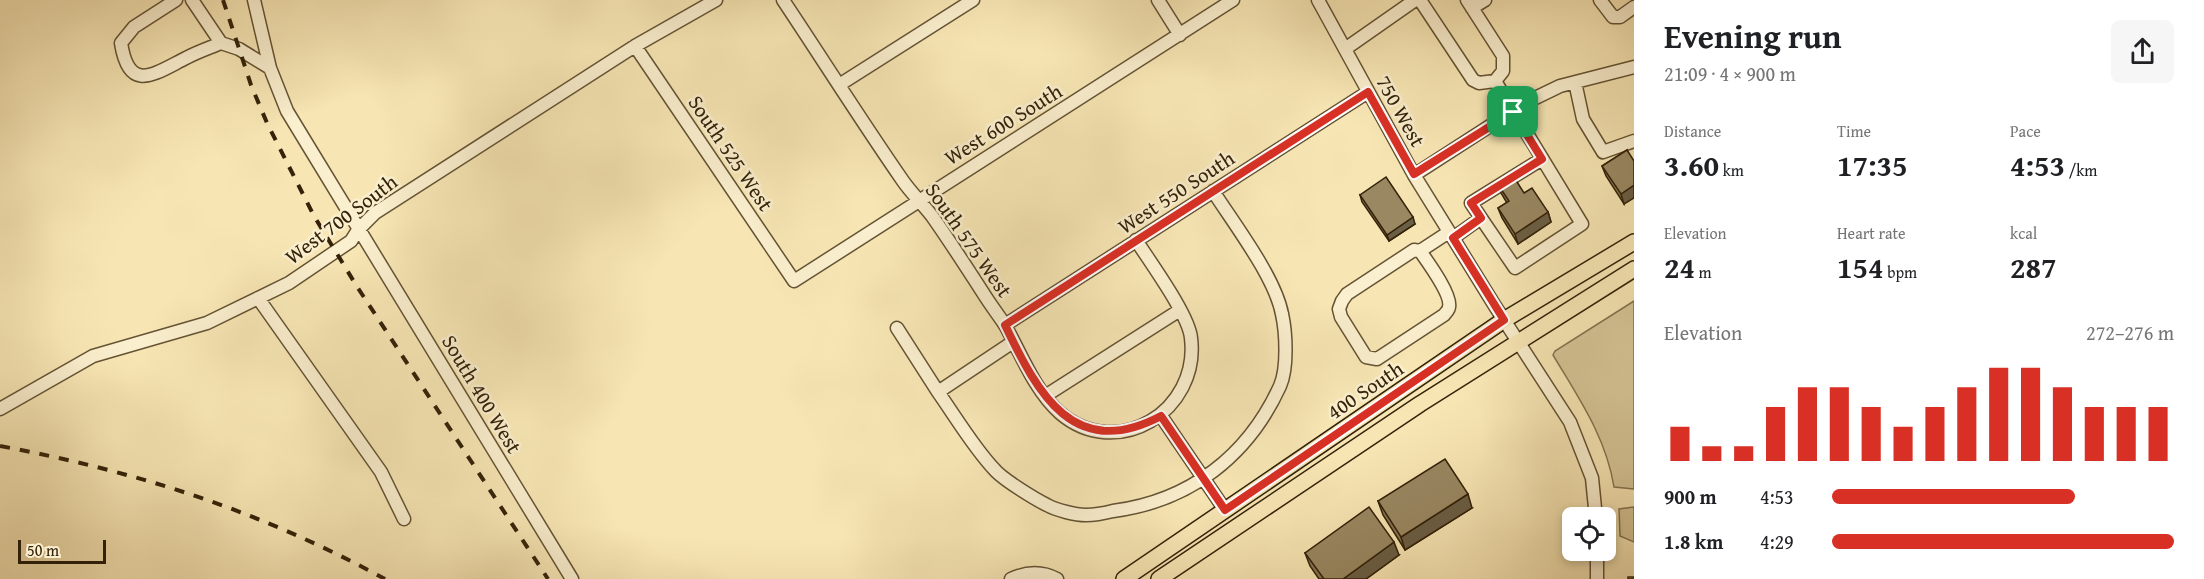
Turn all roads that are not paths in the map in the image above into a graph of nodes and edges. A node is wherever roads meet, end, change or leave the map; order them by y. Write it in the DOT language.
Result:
graph roads {
  1 [pos="176,0"];
  2 [pos="192,0"];
  3 [pos="254,0"];
  4 [pos="716,0"];
  5 [pos="783,0"];
  6 [pos="973,0"];
  7 [pos="1158,0"];
  8 [pos="1233,0"];
  9 [pos="1318,0"];
  10 [pos="1418,0"];
  11 [pos="1485,0"];
  12 [pos="1600,0"];
  13 [pos="1469,4"];
  14 [pos="1634,6"];
  15 [pos="1180,35"];
  16 [pos="220,43"];
  17 [pos="635,46"];
  18 [pos="1345,48"];
  19 [pos="1634,67"];
  20 [pos="270,68"];
  21 [pos="1495,81"];
  22 [pos="1575,82"];
  23 [pos="839,85"];
  24 [pos="1368,92"];
  25 [pos="1513,112"];
  26 [pos="1634,141"];
  27 [pos="1542,159"];
  28 [pos="1414,174"];
  29 [pos="1213,191"];
  30 [pos="919,201"];
  31 [pos="1481,218"];
  32 [pos="358,230"];
  33 [pos="1451,235"];
  34 [pos="1136,240"];
  35 [pos="1634,242"];
  36 [pos="1420,251"];
  37 [pos="1634,269"];
  38 [pos="794,281"];
  39 [pos="258,298"];
  40 [pos="1180,310"];
  41 [pos="1005,325"];
  42 [pos="897,328"];
  43 [pos="1511,331"];
  44 [pos="1013,342"];
  45 [pos="938,392"];
  46 [pos="1045,396"];
  47 [pos="0,409"];
  48 [pos="1161,416"];
  49 [pos="1204,479"];
  50 [pos="1595,507"];
  51 [pos="1225,510"];
  52 [pos="404,519"];
  53 [pos="1597,561"];
  54 [pos="572,579"];
  55 [pos="1011,579"];
  56 [pos="1057,579"];
  57 [pos="1124,579"];
  58 [pos="1159,579"];
  59 [pos="1596,579"];
  1 -- 16 [label="street"];
  2 -- 16 [label="street"];
  3 -- 20 [label="street, South 400 West"];
  4 -- 17 [label="street, West 700 South"];
  5 -- 23 [label="street, South 575 West"];
  6 -- 23 [label="street"];
  7 -- 15 [label="street"];
  8 -- 15 [label="street, West 600 South"];
  9 -- 18 [label="street, 750 West"];
  10 -- 18 [label="street"];
  10 -- 21 [label="street"];
  11 -- 13 [label="street"];
  12 -- 14 [label="street"];
  13 -- 21 [label="street"];
  15 -- 30 [label="street, West 600 South"];
  16 -- 20 [label="street"];
  17 -- 32 [label="street, West 700 South"];
  17 -- 38 [label="street, South 525 West"];
  18 -- 24 [label="street, 750 West"];
  19 -- 22 [label="street"];
  20 -- 32 [label="street, South 400 West"];
  21 -- 25 [label="street"];
  22 -- 25 [label="street"];
  22 -- 26 [label="street"];
  23 -- 30 [label="street, South 575 West"];
  24 -- 28 [label="street, 750 West"];
  24 -- 29 [label="street, West 550 South"];
  25 -- 27 [label="street"];
  25 -- 28 [label="street"];
  27 -- 31 [label="street"];
  27 -- 31 [label="street"];
  28 -- 33 [label="street, 750 West"];
  29 -- 34 [label="street, West 550 South"];
  29 -- 49 [label="street"];
  30 -- 38 [label="street, West 600 South"];
  30 -- 41 [label="street, South 575 West"];
  31 -- 33 [label="street"];
  32 -- 39 [label="street, West 700 South"];
  32 -- 54 [label="street, South 400 West"];
  33 -- 36 [label="street"];
  33 -- 43 [label="street, 750 West"];
  34 -- 40 [label="street"];
  34 -- 41 [label="street, West 550 South"];
  35 -- 43 [label="main road, 400 South"];
  36 -- 36 [label="street"];
  37 -- 43 [label="main road, 400 South"];
  39 -- 47 [label="street, West 700 South"];
  39 -- 52 [label="street"];
  40 -- 46 [label="street"];
  40 -- 48 [label="street"];
  41 -- 44 [label="street, South 575 West"];
  42 -- 45 [label="street"];
  43 -- 50 [label="street, 750 West"];
  43 -- 51 [label="main road, 400 South"];
  43 -- 58 [label="main road, 400 South"];
  44 -- 45 [label="street"];
  44 -- 46 [label="street, South 575 West"];
  45 -- 49 [label="street"];
  46 -- 48 [label="street, South 575 West"];
  48 -- 49 [label="street"];
  49 -- 51 [label="street"];
  51 -- 57 [label="main road, 400 South"];
  53 -- 59 [label="street"];
  55 -- 56 [label="street"];
}
